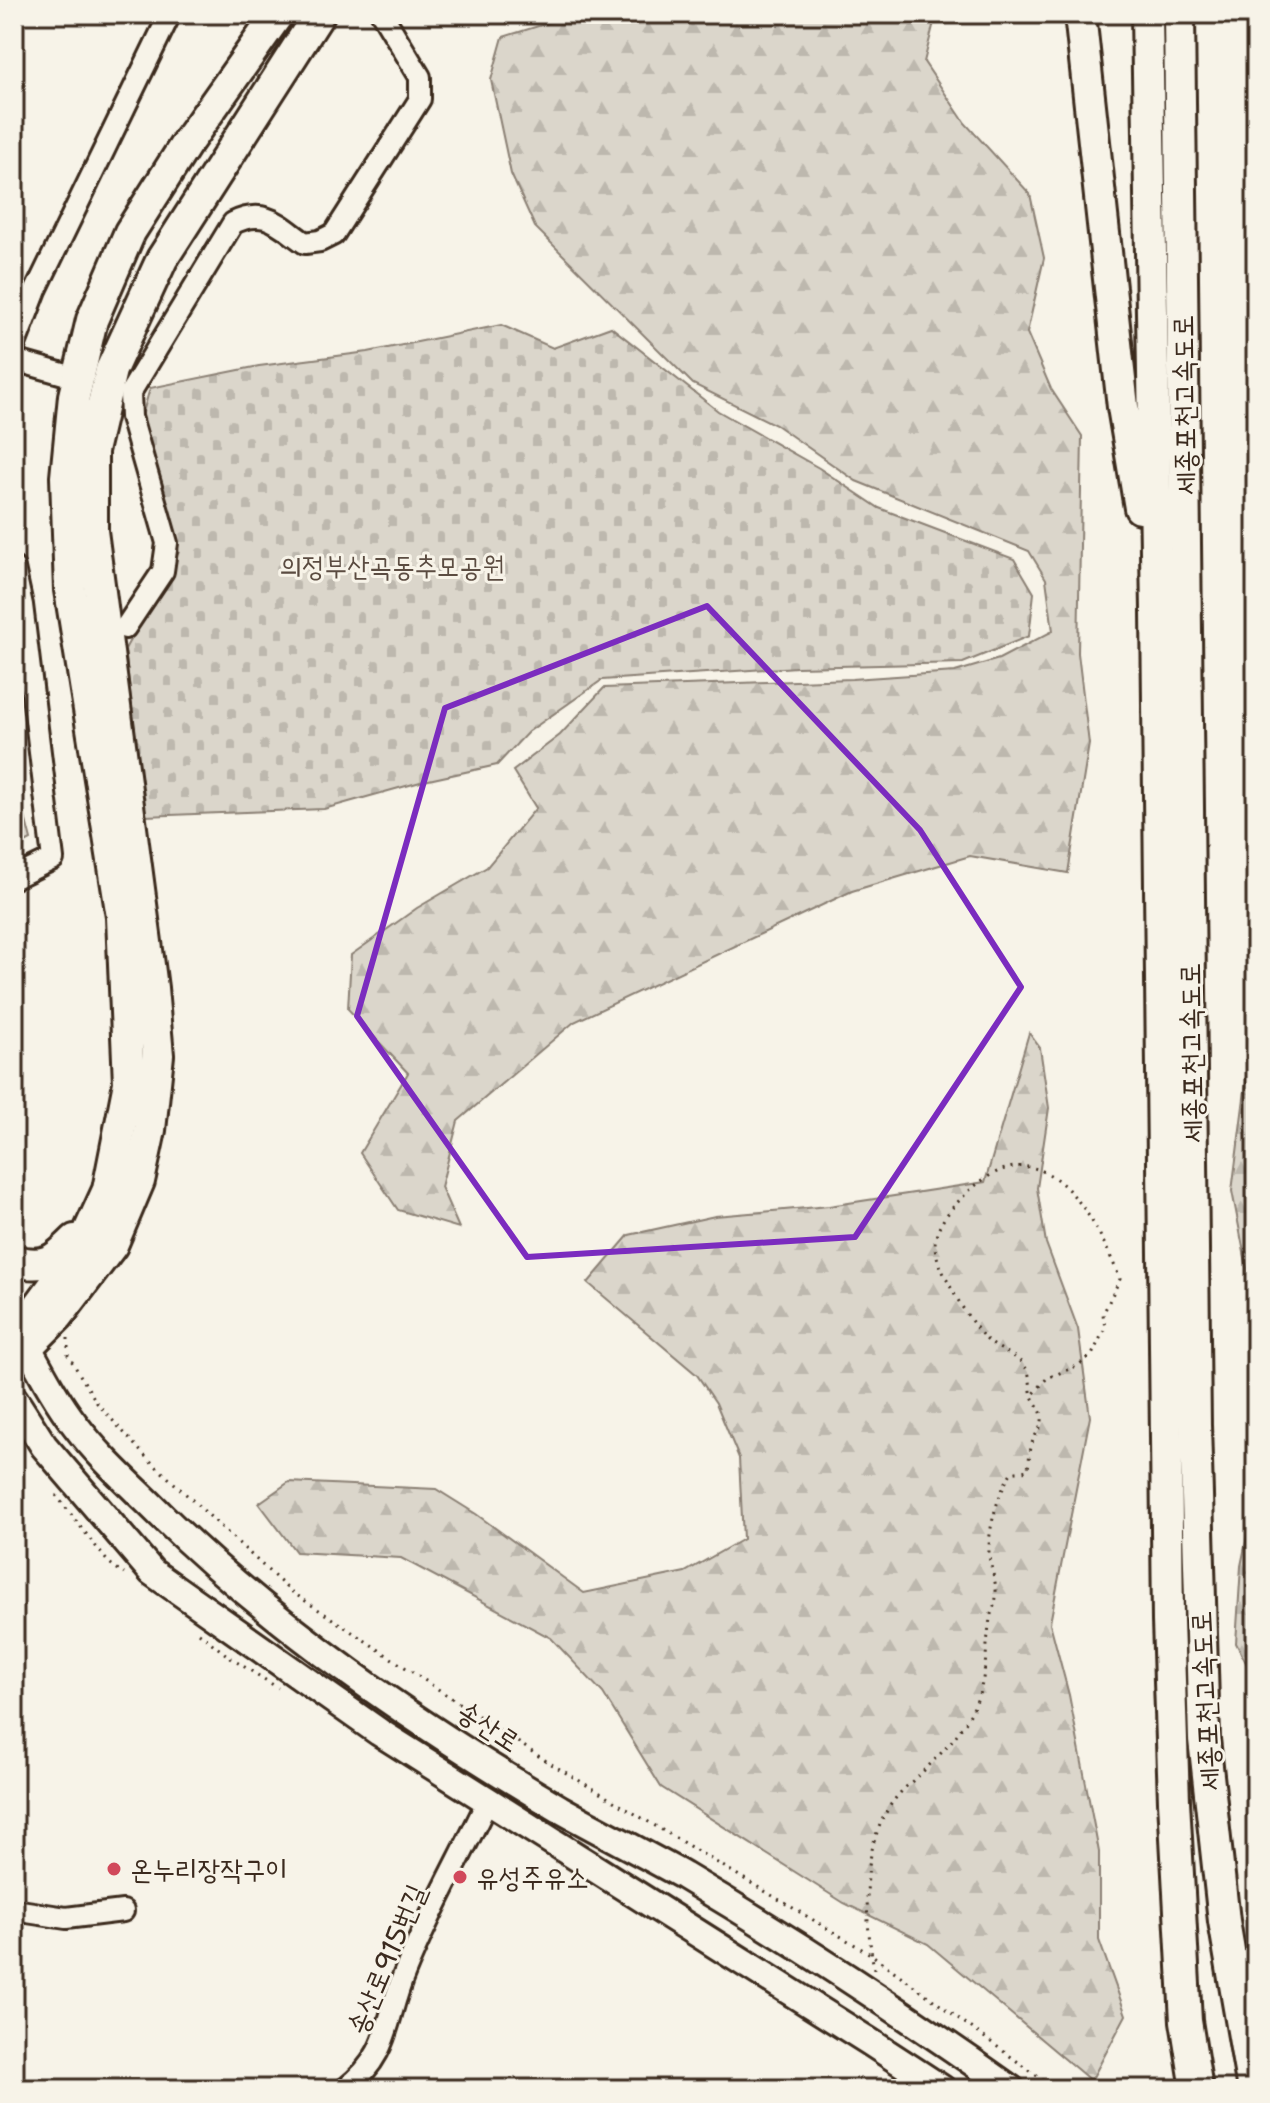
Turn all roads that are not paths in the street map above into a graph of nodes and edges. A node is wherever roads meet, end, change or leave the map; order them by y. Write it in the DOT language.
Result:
graph roads {
  1 [pos="170,14"];
  2 [pos="278,14"];
  3 [pos="319,14"];
  4 [pos="382,14"];
  5 [pos="1080,14"];
  6 [pos="1147,14"];
  7 [pos="1179,14"];
  8 [pos="1199,14"];
  9 [pos="1180,95"];
  10 [pos="14,347"];
  11 [pos="14,360"];
  12 [pos="67,375"];
  13 [pos="14,568"];
  14 [pos="1157,611"];
  15 [pos="125,628"];
  16 [pos="14,878"];
  17 [pos="104,1199"];
  18 [pos="14,1261"];
  19 [pos="19,1344"];
  20 [pos="14,1399"];
  21 [pos="488,1800"];
  22 [pos="14,1910"];
  23 [pos="123,1911"];
  24 [pos="1252,2081"];
  25 [pos="345,2089"];
  26 [pos="942,2089"];
  27 [pos="1011,2089"];
  28 [pos="1197,2089"];
  1 -- 10 [label="street"];
  2 -- 17 [label="highway"];
  3 -- 19 [label="highway"];
  4 -- 15 [label="street"];
  5 -- 14 [label="highway"];
  6 -- 14 [label="highway, 세종포천고속도로"];
  7 -- 9 [label="highway, 세종포천고속도로"];
  8 -- 9 [label="highway"];
  9 -- 24 [label="highway, 세종포천고속도로"];
  11 -- 12 [label="street"];
  13 -- 16 [label="street"];
  14 -- 28 [label="highway, 세종포천고속도로"];
  17 -- 18 [label="highway"];
  17 -- 19 [label="highway"];
  19 -- 27 [label="main road, 송산로"];
  20 -- 21 [label="main road"];
  21 -- 25 [label="street, 송산로915번길"];
  21 -- 26 [label="main road"];
  22 -- 23 [label="street"];
}
